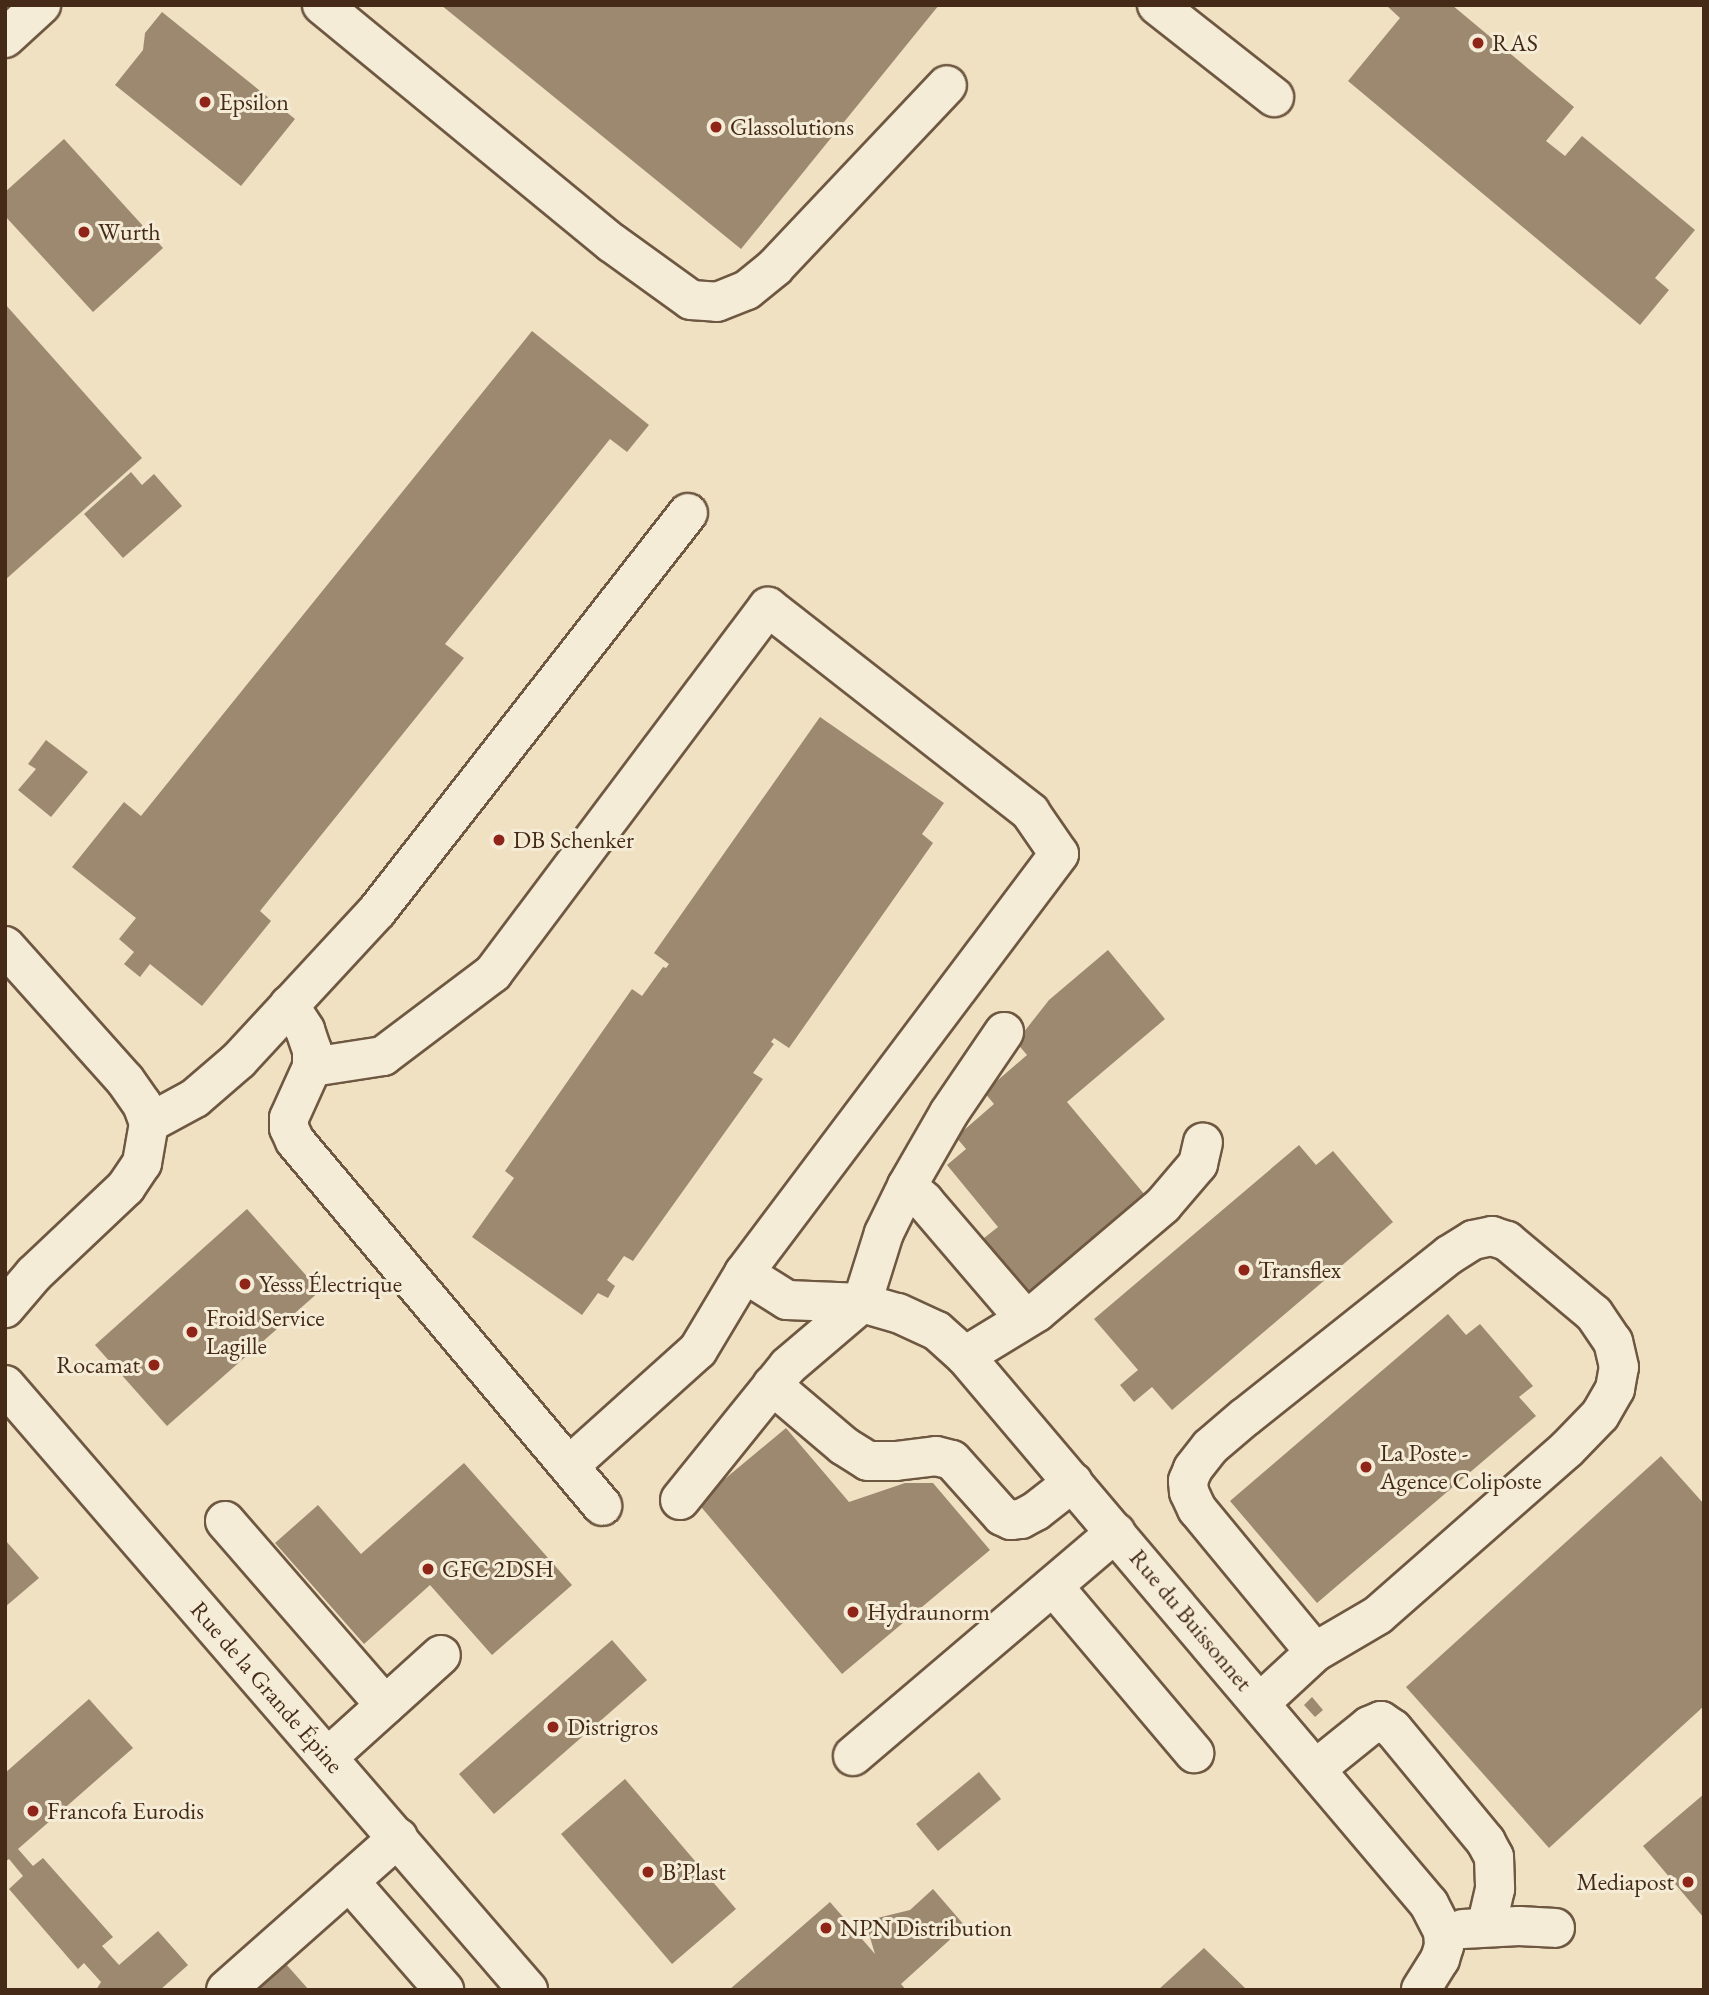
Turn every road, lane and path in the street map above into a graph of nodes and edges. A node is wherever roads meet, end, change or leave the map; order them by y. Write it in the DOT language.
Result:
graph roads {
  1 [pos="41,5"];
  2 [pos="321,5"];
  3 [pos="1157,5"];
  4 [pos="5,38"];
  5 [pos="947,85"];
  6 [pos="1274,97"];
  7 [pos="688,513"];
  8 [pos="5,946"];
  9 [pos="289,1005"];
  10 [pos="1004,1032"];
  11 [pos="312,1067"];
  12 [pos="149,1123"];
  13 [pos="1203,1143"];
  14 [pos="907,1186"];
  15 [pos="744,1273"];
  16 [pos="862,1303"];
  17 [pos="5,1308"];
  18 [pos="1025,1319"];
  19 [pos="965,1356"];
  20 [pos="5,1385"];
  21 [pos="772,1385"];
  22 [pos="569,1466"];
  23 [pos="1073,1482"];
  24 [pos="680,1500"];
  25 [pos="602,1506"];
  26 [pos="225,1521"];
  27 [pos="1116,1532"];
  28 [pos="1053,1586"];
  29 [pos="1315,1652"];
  30 [pos="441,1655"];
  31 [pos="1261,1702"];
  32 [pos="385,1706"];
  33 [pos="1194,1753"];
  34 [pos="853,1756"];
  35 [pos="328,1757"];
  36 [pos="1317,1768"];
  37 [pos="398,1838"];
  38 [pos="349,1881"];
  39 [pos="1486,1927"];
  40 [pos="1555,1927"];
  41 [pos="1443,1931"];
  42 [pos="226,1990"];
  43 [pos="443,1990"];
  44 [pos="528,1990"];
  45 [pos="1420,1990"];
  1 -- 4 [label="street"];
  2 -- 5 [label="street"];
  3 -- 6 [label="street"];
  7 -- 9 [label="street"];
  8 -- 12 [label="street"];
  9 -- 11 [label="street"];
  9 -- 12 [label="street"];
  10 -- 14 [label="street"];
  11 -- 15 [label="street"];
  11 -- 22 [label="street"];
  12 -- 17 [label="street"];
  13 -- 18 [label="street"];
  14 -- 16 [label="street"];
  14 -- 18 [label="street"];
  15 -- 16 [label="street, Rue du Buissonnet"];
  15 -- 22 [label="street"];
  16 -- 19 [label="street, Rue du Buissonnet"];
  16 -- 21 [label="street"];
  18 -- 19 [label="street"];
  19 -- 23 [label="street, Rue du Buissonnet"];
  20 -- 35 [label="street, Rue de la Grande Épine"];
  21 -- 23 [label="street"];
  21 -- 24 [label="street"];
  22 -- 25 [label="street"];
  23 -- 27 [label="street, Rue du Buissonnet"];
  26 -- 32 [label="street"];
  27 -- 28 [label="street"];
  27 -- 31 [label="street, Rue du Buissonnet"];
  28 -- 33 [label="street"];
  28 -- 34 [label="street"];
  29 -- 29 [label="street"];
  29 -- 31 [label="street"];
  30 -- 32 [label="street"];
  31 -- 36 [label="street, Rue du Buissonnet"];
  32 -- 35 [label="street"];
  35 -- 37 [label="street, Rue de la Grande Épine"];
  36 -- 39 [label="street"];
  36 -- 41 [label="street, Rue du Buissonnet"];
  37 -- 38 [label="street"];
  37 -- 44 [label="street, Rue de la Grande Épine"];
  38 -- 42 [label="street"];
  38 -- 43 [label="street"];
  39 -- 40 [label="street"];
  39 -- 41 [label="street"];
  41 -- 45 [label="street"];
}
